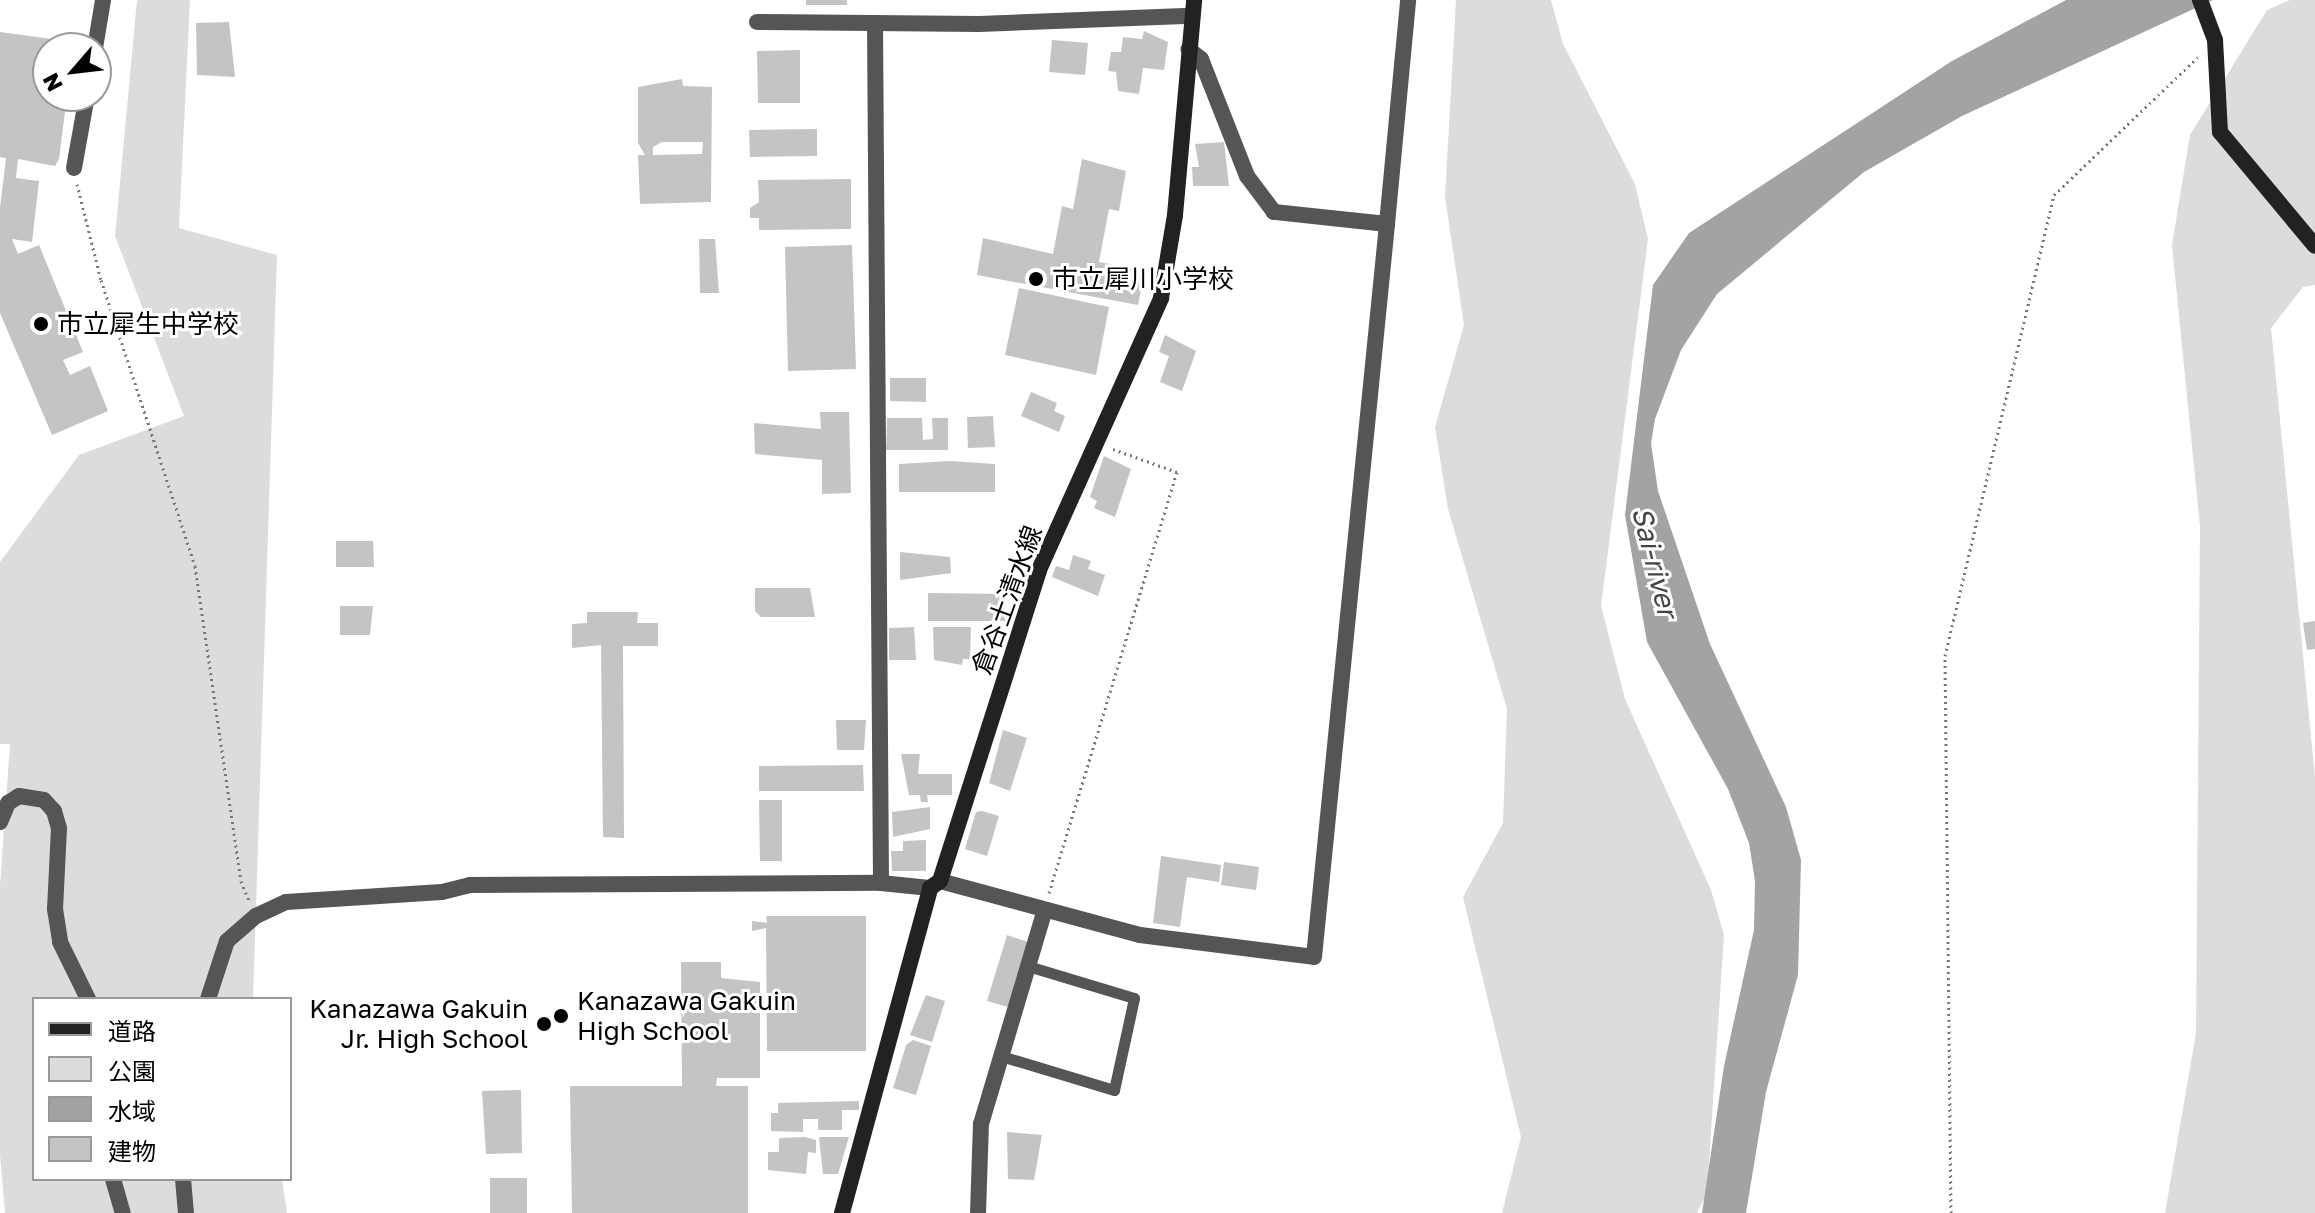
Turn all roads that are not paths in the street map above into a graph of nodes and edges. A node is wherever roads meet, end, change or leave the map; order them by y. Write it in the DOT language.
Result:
graph roads {
  1 [pos="103,0"];
  2 [pos="1408,0"];
  3 [pos="2200,0"];
  4 [pos="1192,8"];
  5 [pos="757,22"];
  6 [pos="875,23"];
  7 [pos="98,32"];
  8 [pos="1188,49"];
  9 [pos="84,112"];
  10 [pos="74,168"];
  11 [pos="1387,224"];
  12 [pos="2315,246"];
  13 [pos="0,822"];
  14 [pos="881,883"];
  15 [pos="935,884"];
  16 [pos="1044,912"];
  17 [pos="1028,966"];
  18 [pos="87,997"];
  19 [pos="209,997"];
  20 [pos="1001,1056"];
  21 [pos="114,1181"];
  22 [pos="183,1181"];
  23 [pos="123,1213"];
  24 [pos="186,1213"];
  25 [pos="842,1213"];
  26 [pos="978,1213"];
  1 -- 7 [label="street"];
  2 -- 11 [label="street"];
  3 -- 12 [label="main road"];
  4 -- 6 [label="street"];
  4 -- 8 [label="main road, 倉谷土清水線"];
  5 -- 6 [label="street"];
  6 -- 14 [label="street"];
  8 -- 11 [label="street"];
  8 -- 15 [label="main road, 倉谷土清水線"];
  9 -- 10 [label="street"];
  11 -- 16 [label="street"];
  13 -- 18 [label="street"];
  14 -- 15 [label="street"];
  14 -- 19 [label="street"];
  15 -- 16 [label="street"];
  15 -- 25 [label="main road, 倉谷土清水線"];
  16 -- 17 [label="street"];
  17 -- 20 [label="street"];
  17 -- 20 [label="lane"];
  20 -- 26 [label="street"];
  21 -- 23 [label="street"];
  22 -- 24 [label="street"];
}
